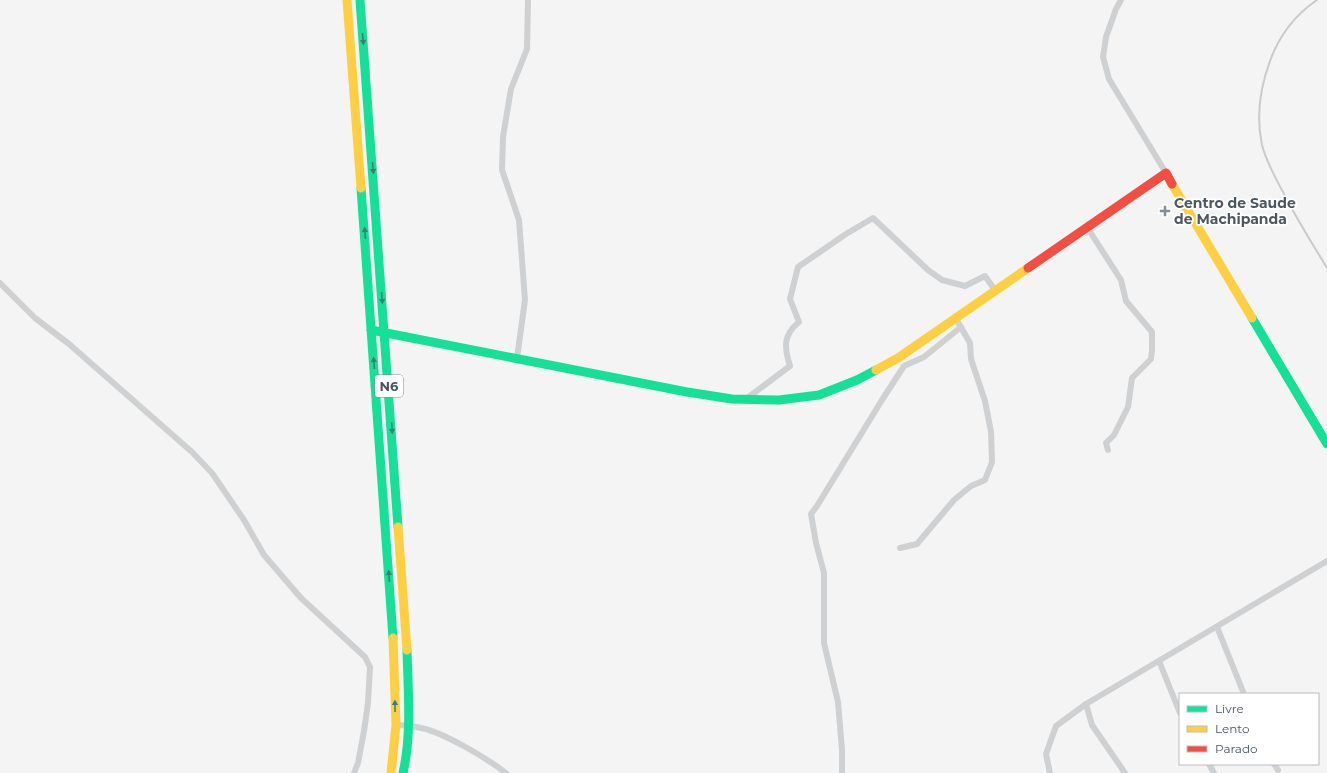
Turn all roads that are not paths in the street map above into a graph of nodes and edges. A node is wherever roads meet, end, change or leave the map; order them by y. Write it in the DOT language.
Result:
graph roads {
  1 [pos="347,0"];
  2 [pos="360,0"];
  3 [pos="528,0"];
  4 [pos="1121,0"];
  5 [pos="1166,173"];
  6 [pos="1087,227"];
  7 [pos="0,283"];
  8 [pos="996,290"];
  9 [pos="955,317"];
  10 [pos="961,328"];
  11 [pos="371,330"];
  12 [pos="385,332"];
  13 [pos="517,358"];
  14 [pos="746,399"];
  15 [pos="1327,444"];
  16 [pos="1108,450"];
  17 [pos="900,548"];
  18 [pos="1327,561"];
  19 [pos="1217,627"];
  20 [pos="1159,661"];
  21 [pos="1244,693"];
  22 [pos="1086,704"];
  23 [pos="1179,711"];
  24 [pos="396,725"];
  25 [pos="408,726"];
  26 [pos="1275,765"];
  27 [pos="1278,770"];
  28 [pos="354,773"];
  29 [pos="391,773"];
  30 [pos="403,773"];
  31 [pos="506,773"];
  32 [pos="842,773"];
  33 [pos="1050,773"];
  34 [pos="1125,773"];
  11 -- 1 [label="main road, N6, one-way"];
  2 -- 12 [label="main road, N6, one-way"];
  3 -- 13 [label="street"];
  4 -- 5 [label="street"];
  5 -- 6 [label="main road"];
  5 -- 15 [label="main road"];
  6 -- 8 [label="main road"];
  6 -- 16 [label="street"];
  7 -- 28 [label="street"];
  8 -- 9 [label="main road"];
  8 -- 14 [label="street"];
  9 -- 10 [label="street"];
  9 -- 14 [label="main road"];
  10 -- 17 [label="street"];
  10 -- 32 [label="street"];
  11 -- 12 [label="main road"];
  24 -- 11 [label="main road, N6, one-way"];
  12 -- 13 [label="main road"];
  12 -- 25 [label="main road, N6, one-way"];
  13 -- 14 [label="main road"];
  18 -- 19 [label="street"];
  19 -- 20 [label="street"];
  19 -- 21 [label="street"];
  20 -- 22 [label="street"];
  20 -- 23 [label="street"];
  22 -- 33 [label="street"];
  22 -- 34 [label="street"];
  24 -- 25 [label="street"];
  24 -- 29 [label="main road, N6"];
  25 -- 30 [label="main road, N6"];
  25 -- 31 [label="street"];
  26 -- 27 [label="street"];
}
